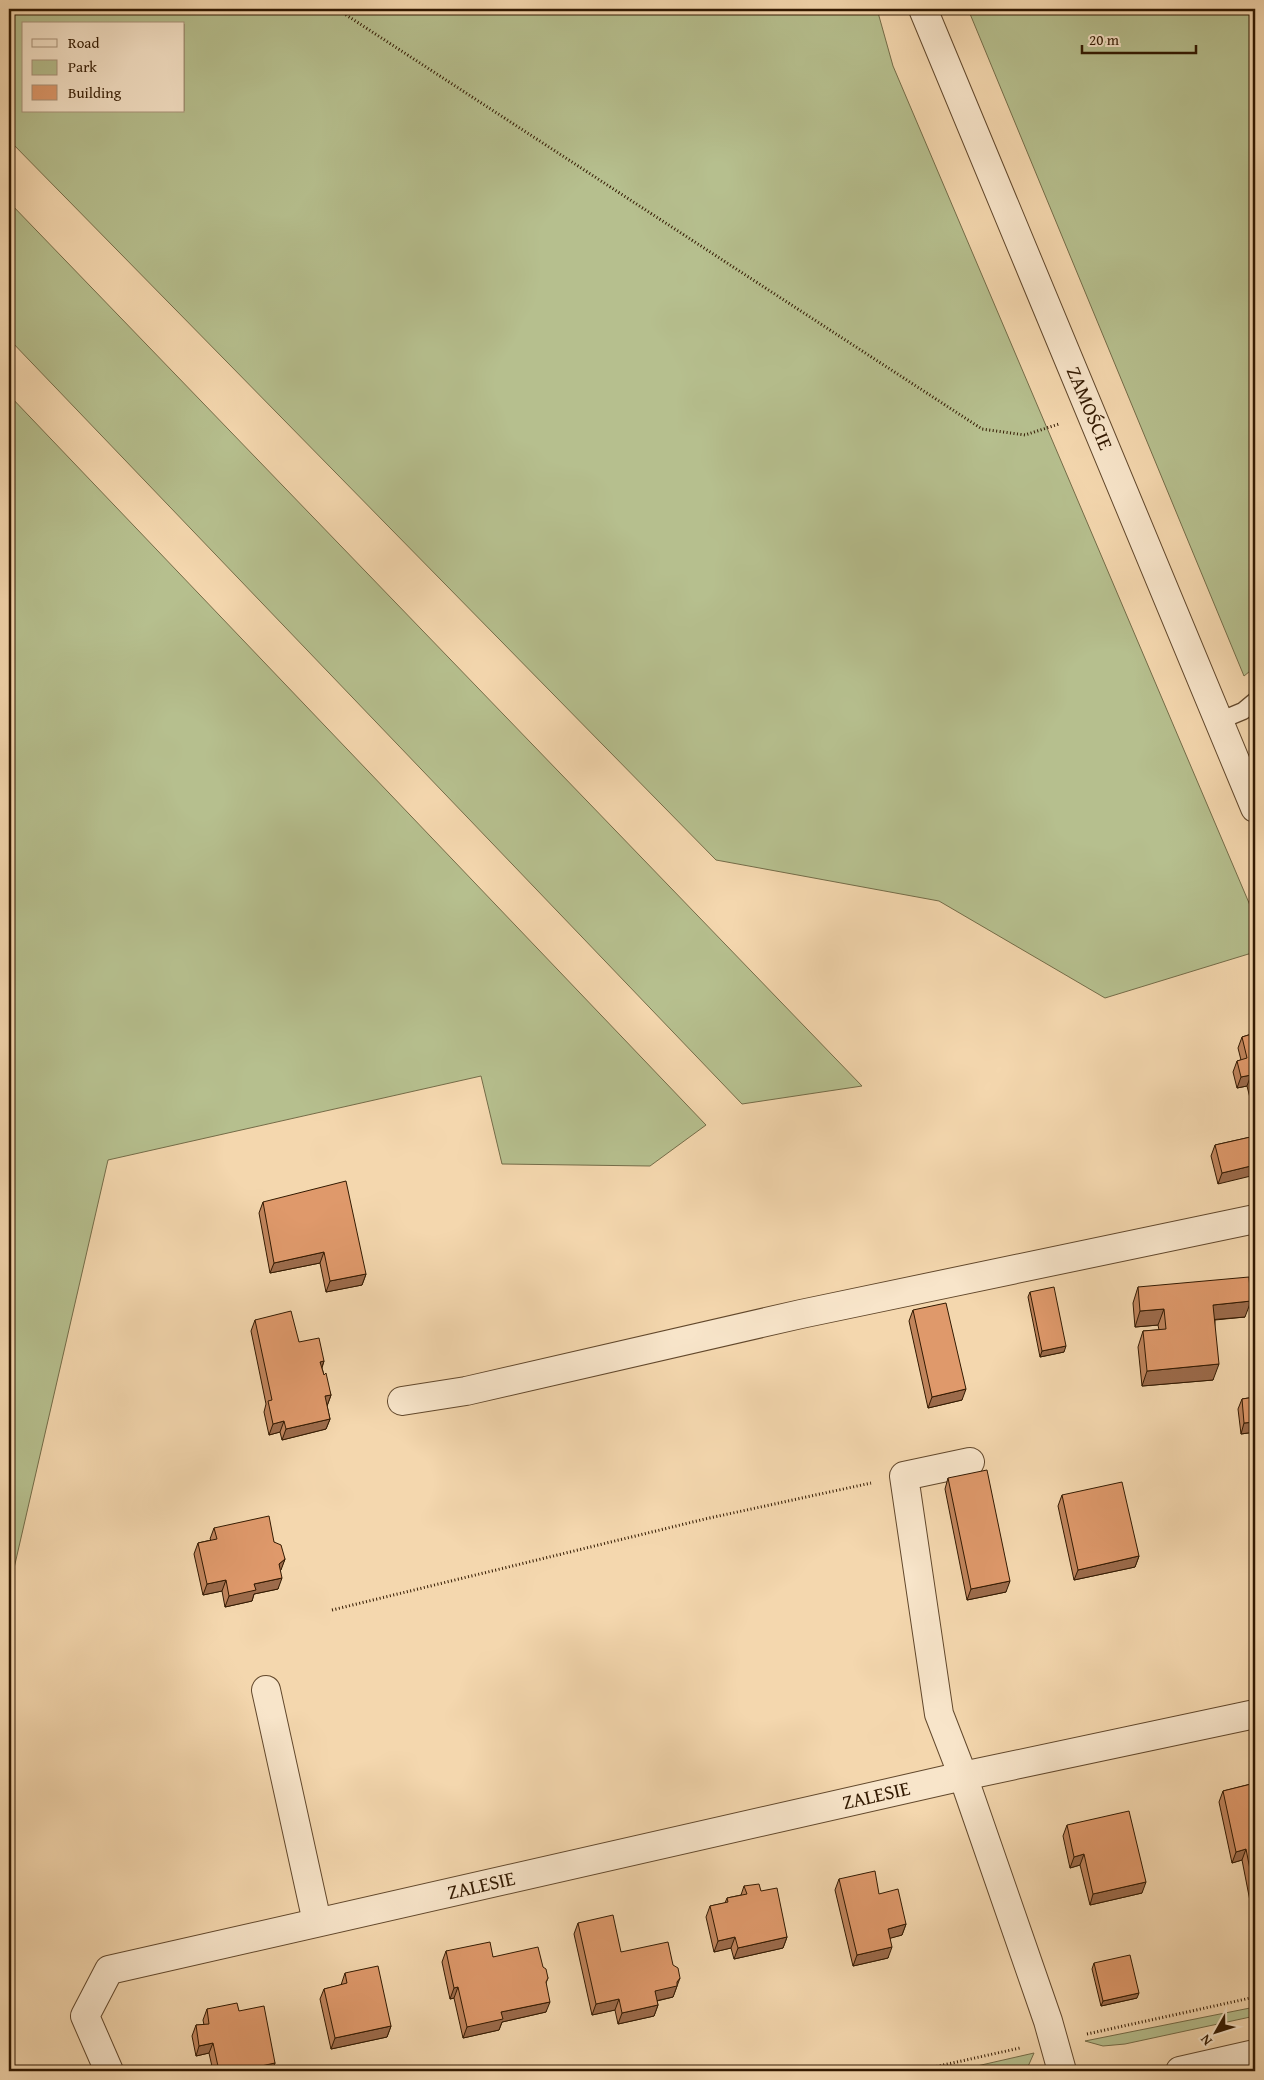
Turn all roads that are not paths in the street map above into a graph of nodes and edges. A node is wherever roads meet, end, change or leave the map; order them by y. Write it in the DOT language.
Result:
graph roads {
  1 [pos="923,9"];
  2 [pos="1255,701"];
  3 [pos="1219,721"];
  4 [pos="1255,808"];
  5 [pos="1255,1220"];
  6 [pos="402,1401"];
  7 [pos="970,1462"];
  8 [pos="266,1690"];
  9 [pos="1255,1714"];
  10 [pos="963,1776"];
  11 [pos="318,1922"];
  12 [pos="1255,2054"];
  13 [pos="109,2071"];
  14 [pos="1062,2071"];
  15 [pos="1180,2071"];
  1 -- 3 [label="street, ZAMOŚCIE"];
  2 -- 3 [label="lane"];
  3 -- 4 [label="street, ZAMOŚCIE"];
  5 -- 6 [label="street"];
  7 -- 10 [label="street"];
  8 -- 11 [label="street"];
  9 -- 10 [label="street, ZALESIE"];
  10 -- 11 [label="street, ZALESIE"];
  10 -- 14 [label="street"];
  11 -- 13 [label="street, ZALESIE"];
  12 -- 15 [label="street"];
}
